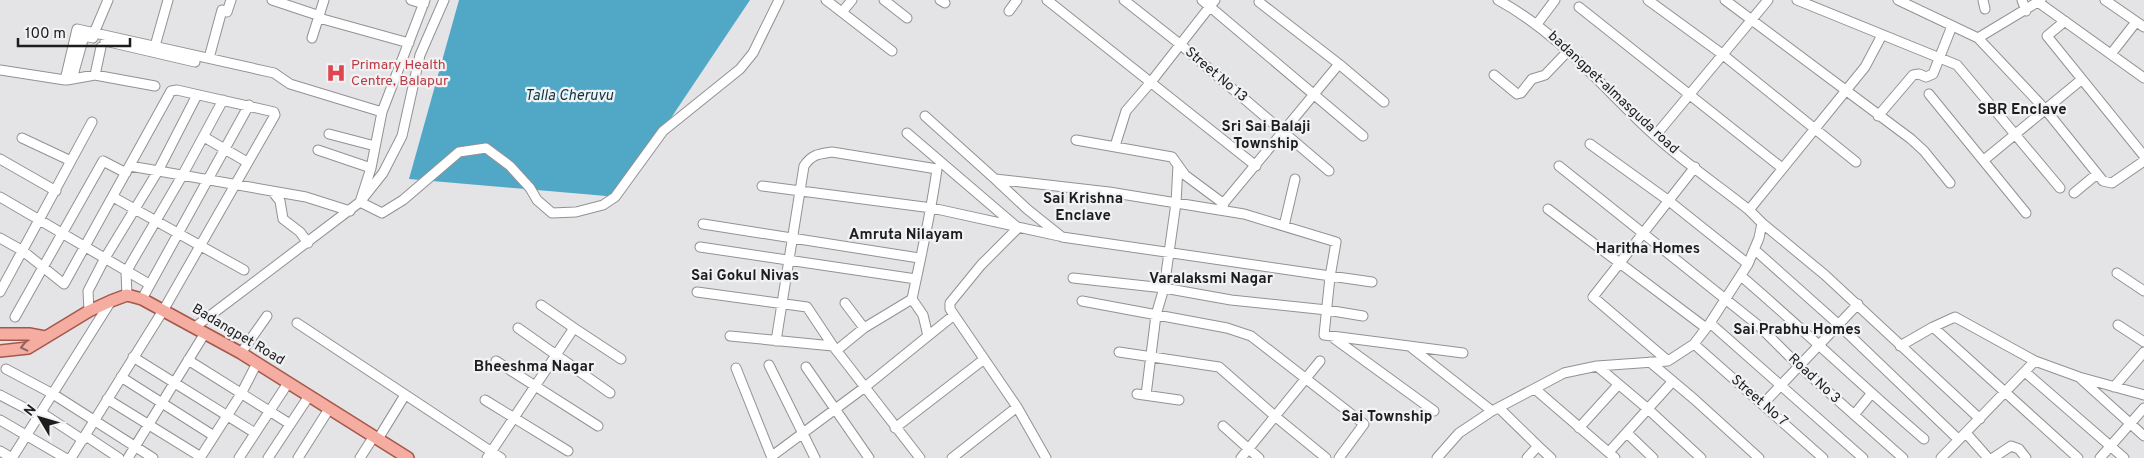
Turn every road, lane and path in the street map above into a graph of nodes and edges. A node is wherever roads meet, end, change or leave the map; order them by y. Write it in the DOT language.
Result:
graph roads {
  1 [pos="108,0"];
  2 [pos="168,0"];
  3 [pos="231,0"];
  4 [pos="272,0"];
  5 [pos="324,0"];
  6 [pos="411,0"];
  7 [pos="444,0"];
  8 [pos="779,0"];
  9 [pos="826,0"];
  10 [pos="852,0"];
  11 [pos="884,0"];
  12 [pos="1017,0"];
  13 [pos="1048,0"];
  14 [pos="1124,0"];
  15 [pos="1202,0"];
  16 [pos="1498,0"];
  17 [pos="1555,0"];
  18 [pos="1648,0"];
  19 [pos="1725,0"];
  20 [pos="1768,0"];
  21 [pos="1797,0"];
  22 [pos="1898,0"];
  23 [pos="2022,0"];
  24 [pos="2105,0"];
  25 [pos="2040,1"];
  26 [pos="425,2"];
  27 [pos="1259,2"];
  28 [pos="1213,3"];
  29 [pos="1579,7"];
  30 [pos="1009,10"];
  31 [pos="2026,11"];
  32 [pos="842,12"];
  33 [pos="319,17"];
  34 [pos="907,18"];
  35 [pos="1751,18"];
  36 [pos="2065,21"];
  37 [pos="2136,22"];
  38 [pos="1537,24"];
  39 [pos="1952,26"];
  40 [pos="2144,27"];
  41 [pos="94,33"];
  42 [pos="1882,35"];
  43 [pos="312,38"];
  44 [pos="1978,38"];
  45 [pos="409,44"];
  46 [pos="1181,44"];
  47 [pos="156,46"];
  48 [pos="101,47"];
  49 [pos="892,51"];
  50 [pos="1568,51"];
  51 [pos="1722,54"];
  52 [pos="2111,54"];
  53 [pos="209,58"];
  54 [pos="1940,58"];
  55 [pos="195,62"];
  56 [pos="1339,64"];
  57 [pos="0,70"];
  58 [pos="95,74"];
  59 [pos="1494,75"];
  60 [pos="2144,78"];
  61 [pos="68,80"];
  62 [pos="2081,80"];
  63 [pos="1151,82"];
  64 [pos="155,86"];
  65 [pos="1846,91"];
  66 [pos="1689,94"];
  67 [pos="1929,94"];
  68 [pos="197,95"];
  69 [pos="1314,95"];
  70 [pos="223,100"];
  71 [pos="1384,102"];
  72 [pos="250,105"];
  73 [pos="2045,109"];
  74 [pos="382,112"];
  75 [pos="925,116"];
  76 [pos="1878,116"];
  77 [pos="92,122"];
  78 [pos="1815,130"];
  79 [pos="1284,132"];
  80 [pos="907,133"];
  81 [pos="329,134"];
  82 [pos="2015,134"];
  83 [pos="1363,136"];
  84 [pos="1655,136"];
  85 [pos="204,137"];
  86 [pos="22,138"];
  87 [pos="1076,140"];
  88 [pos="1590,144"];
  89 [pos="375,146"];
  90 [pos="1115,146"];
  91 [pos="226,149"];
  92 [pos="318,150"];
  93 [pos="2144,156"];
  94 [pos="0,159"];
  95 [pos="1984,160"];
  96 [pos="72,161"];
  97 [pos="2144,161"];
  98 [pos="247,162"];
  99 [pos="1856,162"];
  100 [pos="1178,165"];
  101 [pos="1256,166"];
  102 [pos="1559,166"];
  103 [pos="1695,167"];
  104 [pos="371,168"];
  105 [pos="1782,168"];
  106 [pos="128,170"];
  107 [pos="158,171"];
  108 [pos="1329,171"];
  109 [pos="2097,174"];
  110 [pos="182,176"];
  111 [pos="995,179"];
  112 [pos="1295,179"];
  113 [pos="208,181"];
  114 [pos="1950,183"];
  115 [pos="235,184"];
  116 [pos="762,186"];
  117 [pos="2060,188"];
  118 [pos="56,191"];
  119 [pos="272,191"];
  120 [pos="801,191"];
  121 [pos="2074,193"];
  122 [pos="0,197"];
  123 [pos="113,197"];
  124 [pos="1669,201"];
  125 [pos="360,202"];
  126 [pos="1176,203"];
  127 [pos="1221,207"];
  128 [pos="932,208"];
  129 [pos="135,209"];
  130 [pos="1548,209"];
  131 [pos="1749,210"];
  132 [pos="350,211"];
  133 [pos="2026,213"];
  134 [pos="40,220"];
  135 [pos="156,220"];
  136 [pos="1762,223"];
  137 [pos="703,224"];
  138 [pos="1284,226"];
  139 [pos="1018,228"];
  140 [pos="178,232"];
  141 [pos="63,233"];
  142 [pos="1643,233"];
  143 [pos="1062,237"];
  144 [pos="0,238"];
  145 [pos="791,238"];
  146 [pos="308,243"];
  147 [pos="86,246"];
  148 [pos="200,246"];
  149 [pos="700,247"];
  150 [pos="1755,250"];
  151 [pos="1168,251"];
  152 [pos="23,252"];
  153 [pos="105,258"];
  154 [pos="920,258"];
  155 [pos="788,260"];
  156 [pos="1619,263"];
  157 [pos="1748,264"];
  158 [pos="44,267"];
  159 [pos="244,270"];
  160 [pos="126,272"];
  161 [pos="2117,273"];
  162 [pos="1741,276"];
  163 [pos="1330,277"];
  164 [pos="916,278"];
  165 [pos="1073,278"];
  166 [pos="1372,282"];
  167 [pos="149,284"];
  168 [pos="2,286"];
  169 [pos="1164,288"];
  170 [pos="2144,291"];
  171 [pos="696,292"];
  172 [pos="127,296"];
  173 [pos="142,298"];
  174 [pos="912,299"];
  175 [pos="1726,299"];
  176 [pos="111,302"];
  177 [pos="1082,302"];
  178 [pos="845,303"];
  179 [pos="781,304"];
  180 [pos="1858,304"];
  181 [pos="541,305"];
  182 [pos="164,309"];
  183 [pos="1327,310"];
  184 [pos="89,311"];
  185 [pos="954,315"];
  186 [pos="1156,315"];
  187 [pos="267,316"];
  188 [pos="1363,316"];
  189 [pos="15,317"];
  190 [pos="297,323"];
  191 [pos="1838,324"];
  192 [pos="1708,325"];
  193 [pos="2118,325"];
  194 [pos="1933,327"];
  195 [pos="518,328"];
  196 [pos="574,328"];
  197 [pos="864,328"];
  198 [pos="200,330"];
  199 [pos="0,334"];
  200 [pos="730,336"];
  201 [pos="928,336"];
  202 [pos="45,338"];
  203 [pos="1333,338"];
  204 [pos="776,341"];
  205 [pos="2144,342"];
  206 [pos="1694,344"];
  207 [pos="1819,345"];
  208 [pos="1900,346"];
  209 [pos="1411,347"];
  210 [pos="835,348"];
  211 [pos="0,351"];
  212 [pos="1119,352"];
  213 [pos="2144,352"];
  214 [pos="241,353"];
  215 [pos="1464,353"];
  216 [pos="555,355"];
  217 [pos="134,357"];
  218 [pos="1150,357"];
  219 [pos="621,359"];
  220 [pos="188,360"];
  221 [pos="983,360"];
  222 [pos="2035,360"];
  223 [pos="496,361"];
  224 [pos="1320,361"];
  225 [pos="1668,361"];
  226 [pos="1650,362"];
  227 [pos="257,364"];
  228 [pos="769,365"];
  229 [pos="1597,366"];
  230 [pos="1800,366"];
  231 [pos="806,367"];
  232 [pos="736,368"];
  233 [pos="6,369"];
  234 [pos="2025,372"];
  235 [pos="121,377"];
  236 [pos="2079,377"];
  237 [pos="1305,380"];
  238 [pos="1673,381"];
  239 [pos="175,382"];
  240 [pos="288,383"];
  241 [pos="534,385"];
  242 [pos="1618,385"];
  243 [pos="1782,386"];
  244 [pos="2114,387"];
  245 [pos="865,388"];
  246 [pos="1535,389"];
  247 [pos="610,393"];
  248 [pos="2005,393"];
  249 [pos="53,394"];
  250 [pos="241,394"];
  251 [pos="1872,394"];
  252 [pos="0,395"];
  253 [pos="405,395"];
  254 [pos="2144,395"];
  255 [pos="308,396"];
  256 [pos="107,399"];
  257 [pos="486,400"];
  258 [pos="1179,400"];
  259 [pos="161,403"];
  260 [pos="1763,404"];
  261 [pos="1017,407"];
  262 [pos="2144,408"];
  263 [pos="329,409"];
  264 [pos="1496,409"];
  265 [pos="1648,409"];
  266 [pos="834,410"];
  267 [pos="269,411"];
  268 [pos="1434,411"];
  269 [pos="41,414"];
  270 [pos="227,415"];
  271 [pos="1854,415"];
  272 [pos="1276,417"];
  273 [pos="513,418"];
  274 [pos="1980,419"];
  275 [pos="0,420"];
  276 [pos="95,422"];
  277 [pos="149,424"];
  278 [pos="290,424"];
  279 [pos="2131,424"];
  280 [pos="598,426"];
  281 [pos="1223,426"];
  282 [pos="896,428"];
  283 [pos="1580,428"];
  284 [pos="1627,432"];
  285 [pos="255,433"];
  286 [pos="1966,433"];
  287 [pos="28,435"];
  288 [pos="803,435"];
  289 [pos="214,436"];
  290 [pos="2144,436"];
  291 [pos="85,438"];
  292 [pos="376,438"];
  293 [pos="1924,439"];
  294 [pos="1958,439"];
  295 [pos="1538,446"];
  296 [pos="135,447"];
  297 [pos="2110,447"];
  298 [pos="1249,450"];
  299 [pos="0,451"];
  300 [pos="568,451"];
  301 [pos="394,454"];
  302 [pos="489,455"];
  303 [pos="1612,455"];
  304 [pos="14,457"];
  305 [pos="200,457"];
  306 [pos="772,457"];
  307 [pos="1044,457"];
  308 [pos="65,458"];
  309 [pos="71,458"];
  310 [pos="119,458"];
  311 [pos="128,458"];
  312 [pos="153,458"];
  313 [pos="239,458"];
  314 [pos="268,458"];
  315 [pos="298,458"];
  316 [pos="360,458"];
  317 [pos="408,458"];
  318 [pos="501,458"];
  319 [pos="815,458"];
  320 [pos="869,458"];
  321 [pos="920,458"];
  322 [pos="952,458"];
  323 [pos="1241,458"];
  324 [pos="1259,458"];
  325 [pos="1326,458"];
  326 [pos="1339,458"];
  327 [pos="1437,458"];
  328 [pos="1527,458"];
  329 [pos="1551,458"];
  330 [pos="1653,458"];
  331 [pos="1701,458"];
  332 [pos="1759,458"];
  333 [pos="1823,458"];
  334 [pos="1863,458"];
  335 [pos="1903,458"];
  336 [pos="1941,458"];
  337 [pos="1988,458"];
  338 [pos="1993,458"];
  339 [pos="2026,458"];
  340 [pos="2078,458"];
  341 [pos="2100,458"];
  342 [pos="2124,458"];
  1 -- 41 [label="street"];
  2 -- 47 [label="street"];
  3 -- 53 [label="street"];
  4 -- 33 [label="street"];
  5 -- 33 [label="street"];
  6 -- 26 [label="street"];
  7 -- 125 [label="street"];
  8 -- 125 [label="street"];
  9 -- 32 [label="street"];
  10 -- 32 [label="street"];
  11 -- 34 [label="street"];
  12 -- 30 [label="street"];
  13 -- 63 [label="street"];
  14 -- 46 [label="street, Street No 13"];
  15 -- 28 [label="street"];
  16 -- 38 [label="street, badangpet-almasguda road"];
  17 -- 38 [label="street"];
  18 -- 51 [label="street"];
  19 -- 35 [label="street"];
  20 -- 35 [label="street"];
  21 -- 42 [label="street"];
  22 -- 39 [label="street"];
  23 -- 31 [label="street"];
  24 -- 37 [label="street"];
  25 -- 31 [label="street"];
  25 -- 36 [label="street"];
  26 -- 45 [label="street"];
  27 -- 56 [label="street"];
  28 -- 46 [label="street"];
  28 -- 69 [label="street"];
  29 -- 66 [label="street"];
  31 -- 44 [label="street"];
  32 -- 49 [label="street"];
  33 -- 43 [label="street"];
  33 -- 45 [label="street"];
  35 -- 51 [label="street"];
  35 -- 65 [label="street"];
  36 -- 52 [label="street"];
  36 -- 62 [label="street"];
  37 -- 40 [label="street"];
  37 -- 52 [label="street"];
  38 -- 50 [label="street, badangpet-almasguda road"];
  39 -- 44 [label="street"];
  39 -- 54 [label="street"];
  41 -- 47 [label="street"];
  41 -- 61 [label="street"];
  42 -- 54 [label="street"];
  42 -- 65 [label="street"];
  44 -- 73 [label="street"];
  45 -- 74 [label="street"];
  46 -- 63 [label="street"];
  46 -- 79 [label="street, Street No 13"];
  47 -- 53 [label="street"];
  48 -- 58 [label="street"];
  50 -- 59 [label="street"];
  50 -- 84 [label="street, badangpet-almasguda road"];
  51 -- 66 [label="street"];
  51 -- 78 [label="street"];
  52 -- 60 [label="street"];
  53 -- 74 [label="street"];
  54 -- 76 [label="street"];
  54 -- 82 [label="street"];
  55 -- 61 [label="street"];
  56 -- 69 [label="street"];
  56 -- 71 [label="street"];
  57 -- 61 [label="street"];
  58 -- 61 [label="street"];
  58 -- 64 [label="street"];
  62 -- 73 [label="street"];
  62 -- 93 [label="street"];
  63 -- 90 [label="street"];
  63 -- 101 [label="street"];
  65 -- 76 [label="street"];
  65 -- 78 [label="street"];
  66 -- 84 [label="street"];
  66 -- 105 [label="street"];
  67 -- 95 [label="street"];
  68 -- 70 [label="street"];
  68 -- 106 [label="street"];
  68 -- 107 [label="street"];
  69 -- 79 [label="street"];
  69 -- 83 [label="street"];
  70 -- 72 [label="street"];
  70 -- 85 [label="street"];
  72 -- 91 [label="street"];
  72 -- 98 [label="street"];
  73 -- 82 [label="street"];
  73 -- 109 [label="street"];
  74 -- 89 [label="street"];
  75 -- 111 [label="street"];
  76 -- 114 [label="street"];
  77 -- 96 [label="street"];
  78 -- 99 [label="street"];
  78 -- 105 [label="street"];
  79 -- 101 [label="street"];
  79 -- 108 [label="street, Street No 13"];
  80 -- 139 [label="street"];
  81 -- 89 [label="street"];
  82 -- 95 [label="street"];
  82 -- 117 [label="street"];
  84 -- 103 [label="street, badangpet-almasguda road"];
  85 -- 91 [label="street"];
  85 -- 110 [label="street"];
  86 -- 96 [label="street"];
  87 -- 90 [label="street"];
  88 -- 124 [label="street"];
  89 -- 104 [label="street"];
  90 -- 100 [label="street"];
  91 -- 98 [label="street"];
  91 -- 113 [label="street"];
  92 -- 104 [label="street"];
  94 -- 118 [label="street"];
  95 -- 133 [label="street"];
  96 -- 118 [label="street"];
  97 -- 109 [label="street"];
  98 -- 115 [label="street"];
  100 -- 126 [label="street"];
  100 -- 127 [label="street"];
  101 -- 127 [label="street"];
  102 -- 142 [label="street, Road No 3"];
  103 -- 124 [label="street"];
  103 -- 131 [label="street, badangpet-almasguda road"];
  104 -- 125 [label="street"];
  105 -- 131 [label="street"];
  106 -- 107 [label="street"];
  106 -- 123 [label="street"];
  106 -- 141 [label="street"];
  107 -- 110 [label="street"];
  107 -- 129 [label="street"];
  109 -- 121 [label="street"];
  110 -- 113 [label="street"];
  110 -- 135 [label="street"];
  111 -- 126 [label="street"];
  111 -- 143 [label="street"];
  112 -- 138 [label="street"];
  113 -- 115 [label="street"];
  113 -- 140 [label="street"];
  115 -- 119 [label="street"];
  115 -- 148 [label="street"];
  116 -- 120 [label="street"];
  118 -- 134 [label="street"];
  119 -- 132 [label="street"];
  119 -- 146 [label="street"];
  120 -- 128 [label="street"];
  120 -- 128 [label="street"];
  120 -- 145 [label="street"];
  122 -- 134 [label="street"];
  123 -- 129 [label="street"];
  123 -- 147 [label="street"];
  124 -- 142 [label="street"];
  124 -- 157 [label="street"];
  125 -- 132 [label="street"];
  126 -- 127 [label="street"];
  126 -- 151 [label="street"];
  127 -- 138 [label="street"];
  128 -- 139 [label="street"];
  128 -- 154 [label="street"];
  129 -- 135 [label="street"];
  129 -- 153 [label="street"];
  130 -- 156 [label="street"];
  131 -- 136 [label="street, badangpet-almasguda road"];
  132 -- 146 [label="street"];
  134 -- 141 [label="street"];
  134 -- 152 [label="street"];
  135 -- 140 [label="street"];
  135 -- 160 [label="street"];
  136 -- 150 [label="street"];
  136 -- 180 [label="street, badangpet-almasguda road"];
  137 -- 145 [label="street"];
  138 -- 163 [label="street"];
  139 -- 143 [label="street"];
  139 -- 185 [label="street"];
  140 -- 148 [label="street"];
  140 -- 167 [label="street"];
  141 -- 147 [label="street"];
  141 -- 158 [label="street"];
  142 -- 156 [label="street"];
  142 -- 175 [label="street, Road No 3"];
  143 -- 151 [label="street"];
  144 -- 152 [label="street"];
  145 -- 154 [label="street"];
  145 -- 155 [label="street"];
  146 -- 198 [label="street"];
  147 -- 153 [label="street"];
  147 -- 158 [label="street"];
  148 -- 159 [label="street"];
  148 -- 182 [label="street"];
  149 -- 155 [label="street"];
  150 -- 157 [label="street"];
  150 -- 191 [label="street"];
  151 -- 163 [label="street"];
  151 -- 169 [label="street"];
  152 -- 158 [label="street"];
  152 -- 168 [label="street"];
  153 -- 160 [label="street"];
  153 -- 184 [label="street"];
  154 -- 164 [label="street"];
  155 -- 164 [label="street"];
  155 -- 179 [label="street"];
  156 -- 192 [label="street"];
  156 -- 225 [label="street"];
  157 -- 162 [label="street"];
  158 -- 189 [label="street"];
  160 -- 167 [label="street"];
  160 -- 172 [label="street"];
  161 -- 170 [label="street"];
  162 -- 175 [label="street"];
  162 -- 207 [label="street"];
  163 -- 166 [label="street"];
  163 -- 183 [label="street"];
  164 -- 174 [label="street"];
  165 -- 169 [label="street"];
  167 -- 173 [label="street"];
  169 -- 183 [label="street"];
  169 -- 186 [label="street"];
  171 -- 179 [label="street"];
  172 -- 173 [label="main road, Badangpet Road"];
  172 -- 176 [label="main road, Badangpet Road"];
  173 -- 182 [label="main road, Badangpet Road"];
  174 -- 197 [label="street"];
  174 -- 201 [label="street"];
  175 -- 192 [label="street"];
  175 -- 230 [label="street, Road No 3"];
  176 -- 184 [label="main road, Badangpet Road"];
  176 -- 249 [label="street"];
  177 -- 186 [label="street"];
  178 -- 197 [label="street"];
  179 -- 204 [label="street"];
  179 -- 210 [label="street"];
  180 -- 191 [label="street"];
  180 -- 208 [label="street, badangpet-almasguda road"];
  181 -- 196 [label="street"];
  182 -- 198 [label="main road, Badangpet Road"];
  182 -- 217 [label="street"];
  183 -- 188 [label="street"];
  183 -- 203 [label="street"];
  184 -- 202 [label="main road, Badangpet Road"];
  185 -- 201 [label="street"];
  185 -- 221 [label="street"];
  186 -- 218 [label="street"];
  186 -- 237 [label="street"];
  187 -- 214 [label="street"];
  190 -- 253 [label="street"];
  191 -- 207 [label="street"];
  191 -- 294 [label="street"];
  192 -- 206 [label="street"];
  192 -- 243 [label="street"];
  193 -- 205 [label="street"];
  194 -- 208 [label="street"];
  194 -- 222 [label="street"];
  194 -- 248 [label="street"];
  195 -- 216 [label="street"];
  196 -- 216 [label="street"];
  196 -- 219 [label="street"];
  197 -- 210 [label="street"];
  198 -- 214 [label="main road, Badangpet Road"];
  198 -- 220 [label="street"];
  199 -- 202 [label="main road"];
  200 -- 204 [label="street"];
  201 -- 245 [label="street"];
  202 -- 211 [label="main road, Badangpet Road, one-way"];
  203 -- 209 [label="street"];
  203 -- 268 [label="street"];
  204 -- 210 [label="street"];
  206 -- 225 [label="street"];
  206 -- 260 [label="street, Street No 7"];
  207 -- 230 [label="street"];
  207 -- 251 [label="street"];
  208 -- 274 [label="street, badangpet-almasguda road"];
  209 -- 215 [label="street"];
  209 -- 264 [label="street"];
  210 -- 245 [label="street"];
  212 -- 218 [label="street"];
  213 -- 244 [label="street"];
  214 -- 227 [label="main road, Badangpet Road"];
  216 -- 241 [label="street"];
  216 -- 247 [label="street"];
  217 -- 235 [label="street"];
  217 -- 239 [label="street"];
  218 -- 258 [label="street"];
  218 -- 272 [label="street"];
  220 -- 239 [label="street"];
  220 -- 250 [label="street"];
  221 -- 261 [label="street"];
  221 -- 282 [label="street"];
  222 -- 234 [label="street"];
  222 -- 236 [label="street"];
  223 -- 241 [label="street"];
  224 -- 237 [label="street"];
  225 -- 226 [label="street"];
  226 -- 229 [label="street"];
  226 -- 238 [label="street"];
  227 -- 240 [label="main road, Badangpet Road"];
  227 -- 250 [label="street"];
  228 -- 288 [label="street"];
  229 -- 242 [label="street"];
  229 -- 246 [label="street"];
  230 -- 243 [label="street"];
  230 -- 271 [label="street, Road No 3"];
  231 -- 266 [label="street"];
  232 -- 306 [label="street"];
  233 -- 249 [label="street"];
  234 -- 248 [label="street"];
  234 -- 297 [label="street"];
  235 -- 256 [label="street"];
  235 -- 259 [label="street"];
  236 -- 244 [label="street"];
  236 -- 279 [label="street"];
  237 -- 272 [label="street"];
  237 -- 326 [label="street"];
  238 -- 265 [label="street"];
  238 -- 332 [label="street"];
  239 -- 259 [label="street"];
  239 -- 270 [label="street"];
  240 -- 255 [label="main road, Badangpet Road"];
  240 -- 267 [label="street"];
  241 -- 273 [label="street"];
  241 -- 280 [label="street"];
  242 -- 265 [label="street"];
  242 -- 283 [label="street"];
  243 -- 260 [label="street"];
  243 -- 334 [label="street"];
  244 -- 254 [label="street"];
  245 -- 266 [label="street"];
  245 -- 282 [label="street"];
  246 -- 264 [label="street"];
  246 -- 283 [label="street"];
  248 -- 274 [label="street"];
  248 -- 340 [label="street"];
  249 -- 269 [label="street"];
  249 -- 276 [label="street"];
  250 -- 267 [label="street"];
  250 -- 270 [label="street"];
  251 -- 271 [label="street"];
  251 -- 293 [label="street"];
  252 -- 269 [label="street"];
  253 -- 292 [label="street"];
  253 -- 302 [label="street"];
  255 -- 263 [label="main road, Badangpet Road"];
  255 -- 278 [label="street"];
  256 -- 276 [label="street"];
  256 -- 277 [label="street"];
  257 -- 273 [label="street"];
  259 -- 277 [label="street"];
  259 -- 289 [label="street"];
  260 -- 333 [label="street, Street No 7"];
  261 -- 307 [label="street"];
  261 -- 322 [label="street"];
  262 -- 279 [label="street"];
  263 -- 292 [label="main road, Badangpet Road"];
  263 -- 315 [label="street"];
  264 -- 295 [label="street"];
  264 -- 327 [label="street"];
  265 -- 284 [label="street"];
  265 -- 331 [label="street"];
  266 -- 288 [label="street"];
  266 -- 320 [label="street"];
  267 -- 278 [label="street"];
  267 -- 285 [label="street"];
  269 -- 287 [label="street"];
  269 -- 291 [label="street"];
  270 -- 285 [label="street"];
  270 -- 289 [label="street"];
  271 -- 335 [label="street, Road No 3"];
  272 -- 298 [label="street"];
  272 -- 325 [label="street"];
  273 -- 300 [label="street"];
  273 -- 302 [label="street"];
  274 -- 286 [label="street"];
  275 -- 287 [label="street"];
  276 -- 291 [label="street"];
  276 -- 296 [label="street"];
  277 -- 296 [label="street"];
  277 -- 305 [label="street"];
  278 -- 314 [label="street"];
  279 -- 290 [label="street"];
  279 -- 297 [label="street"];
  281 -- 298 [label="street"];
  282 -- 321 [label="street"];
  283 -- 303 [label="street"];
  284 -- 303 [label="street"];
  284 -- 330 [label="street"];
  285 -- 313 [label="street"];
  286 -- 294 [label="street"];
  286 -- 337 [label="street"];
  287 -- 304 [label="street"];
  287 -- 308 [label="street"];
  288 -- 306 [label="street"];
  288 -- 319 [label="street"];
  289 -- 305 [label="street"];
  291 -- 309 [label="street"];
  291 -- 310 [label="street"];
  292 -- 301 [label="main road, Badangpet Road"];
  292 -- 316 [label="street"];
  294 -- 336 [label="street"];
  295 -- 328 [label="street"];
  295 -- 329 [label="street"];
  296 -- 311 [label="street"];
  296 -- 312 [label="street"];
  297 -- 341 [label="street"];
  297 -- 342 [label="street"];
  298 -- 323 [label="street"];
  298 -- 324 [label="street"];
  299 -- 304 [label="street"];
  301 -- 317 [label="main road, Badangpet Road"];
  302 -- 318 [label="street"];
  338 -- 339 [label="street"];
}
